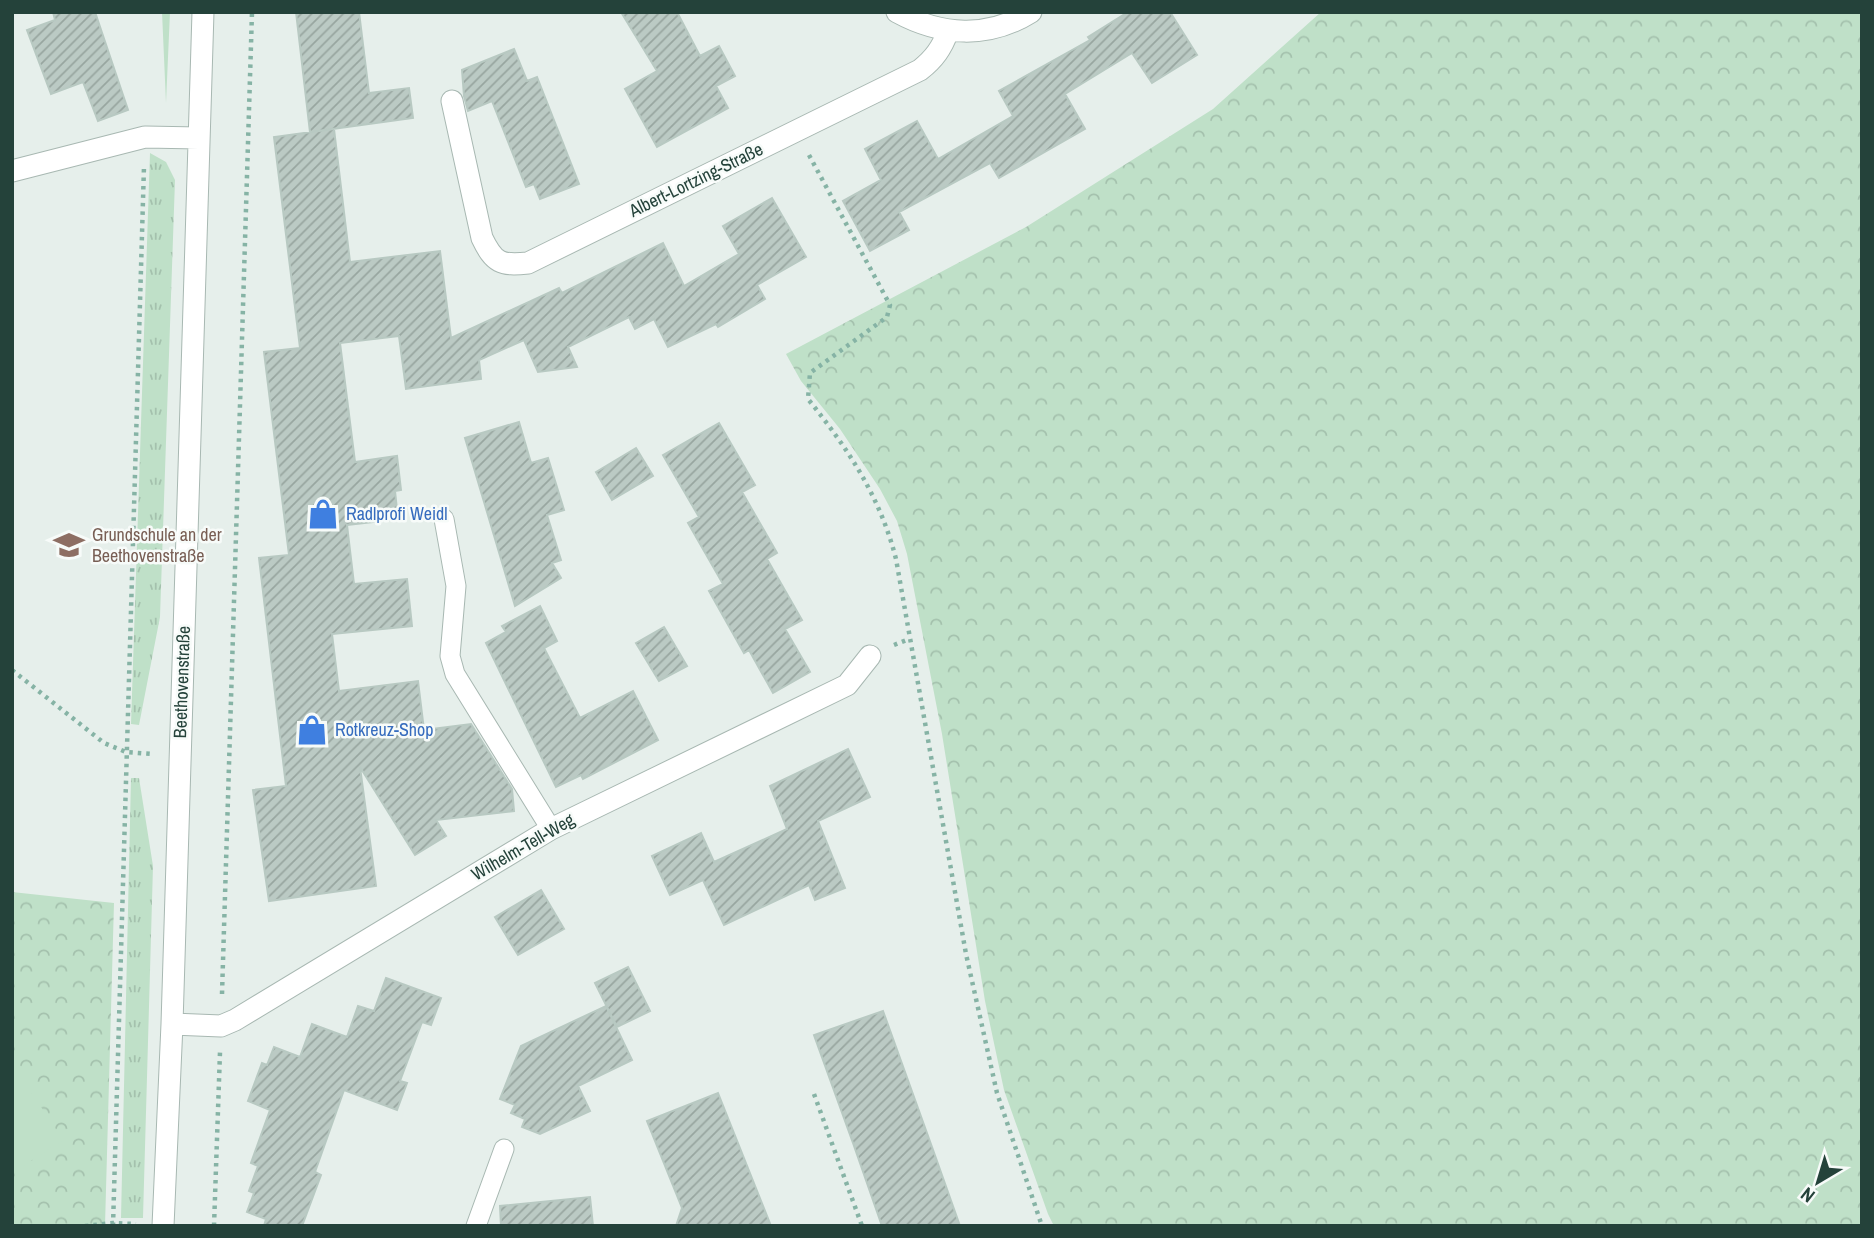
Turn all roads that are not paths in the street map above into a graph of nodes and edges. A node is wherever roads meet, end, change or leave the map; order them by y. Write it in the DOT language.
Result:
graph roads {
  1 [pos="203,12"];
  2 [pos="897,12"];
  3 [pos="1031,12"];
  4 [pos="948,31"];
  5 [pos="452,102"];
  6 [pos="199,138"];
  7 [pos="12,171"];
  8 [pos="444,519"];
  9 [pos="870,656"];
  10 [pos="551,829"];
  11 [pos="172,1024"];
  12 [pos="504,1149"];
  13 [pos="163,1226"];
  14 [pos="476,1226"];
  1 -- 6 [label="street, Beethovenstraße"];
  2 -- 4 [label="street"];
  3 -- 4 [label="street"];
  4 -- 5 [label="street, Albert-Lortzing-Straße"];
  6 -- 7 [label="street"];
  6 -- 11 [label="street, Beethovenstraße"];
  8 -- 10 [label="lane"];
  9 -- 10 [label="street, Wilhelm-Tell-Weg"];
  10 -- 11 [label="street, Wilhelm-Tell-Weg"];
  11 -- 13 [label="street, Beethovenstraße"];
  12 -- 14 [label="lane"];
}
